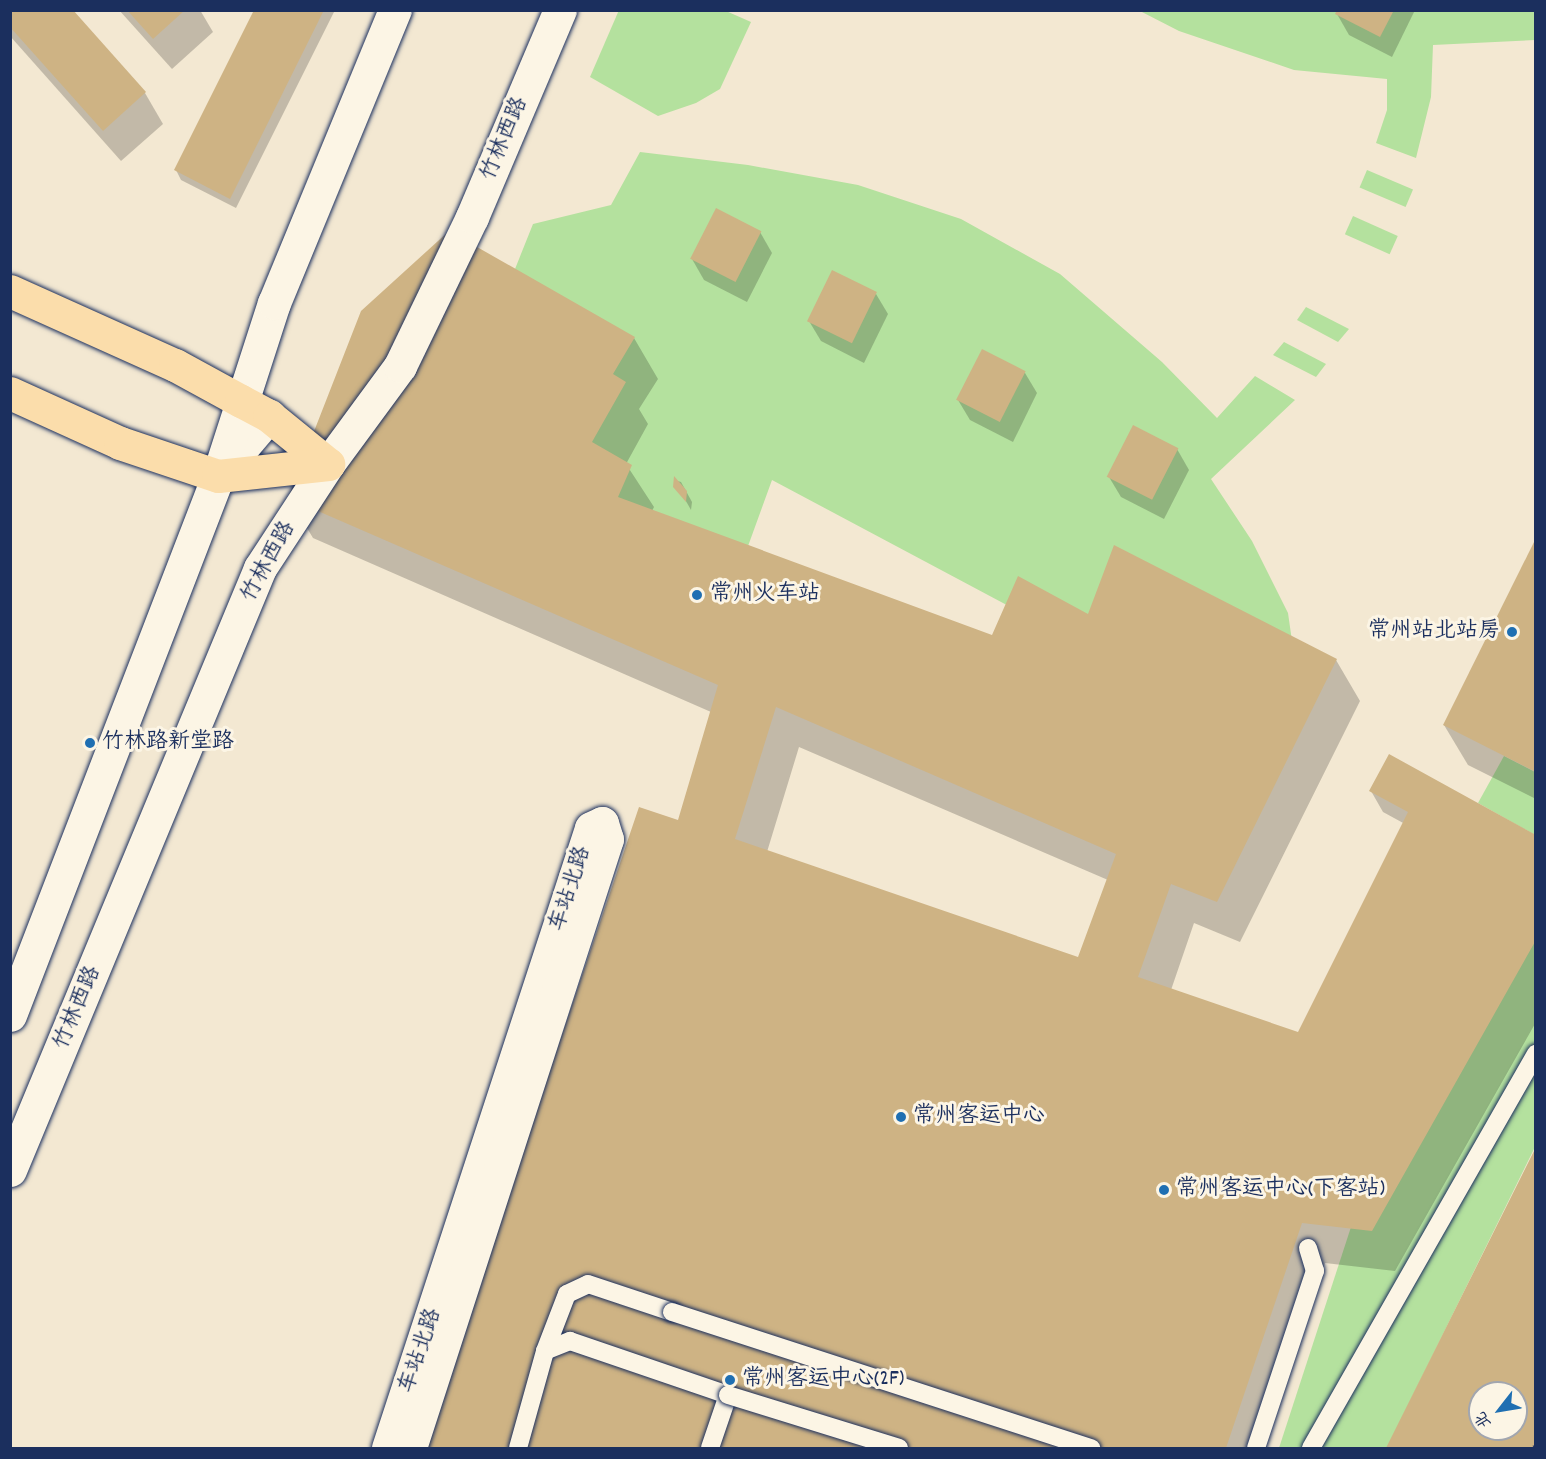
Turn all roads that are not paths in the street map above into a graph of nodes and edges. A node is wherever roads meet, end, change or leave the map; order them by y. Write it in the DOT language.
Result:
graph roads {
  1 [pos="395,10"];
  2 [pos="560,10"];
  3 [pos="10,291"];
  4 [pos="10,393"];
  5 [pos="255,409"];
  6 [pos="328,464"];
  7 [pos="218,476"];
  8 [pos="10,1015"];
  9 [pos="1536,1054"];
  10 [pos="500,1141"];
  11 [pos="10,1170"];
  12 [pos="1308,1248"];
  13 [pos="545,1351"];
  14 [pos="728,1395"];
  15 [pos="388,1449"];
  16 [pos="410,1449"];
  17 [pos="518,1449"];
  18 [pos="710,1449"];
  19 [pos="899,1449"];
  20 [pos="1092,1449"];
  21 [pos="1256,1449"];
  22 [pos="1311,1449"];
  1 -- 5 [label="main road"];
  2 -- 6 [label="main road, 竹林西路"];
  3 -- 5 [label="main road"];
  4 -- 7 [label="main road"];
  5 -- 6 [label="main road"];
  5 -- 7 [label="main road"];
  6 -- 7 [label="main road"];
  6 -- 11 [label="main road, 竹林西路"];
  7 -- 8 [label="main road"];
  9 -- 22 [label="lane"];
  10 -- 10 [label="main road, 车站北路"];
  10 -- 15 [label="main road, 车站北路"];
  10 -- 16 [label="main road, 车站北路"];
  12 -- 21 [label="lane"];
  13 -- 14 [label="lane"];
  13 -- 17 [label="lane"];
  13 -- 20 [label="lane, bridge"];
  14 -- 18 [label="lane"];
  14 -- 19 [label="lane, bridge"];
}
